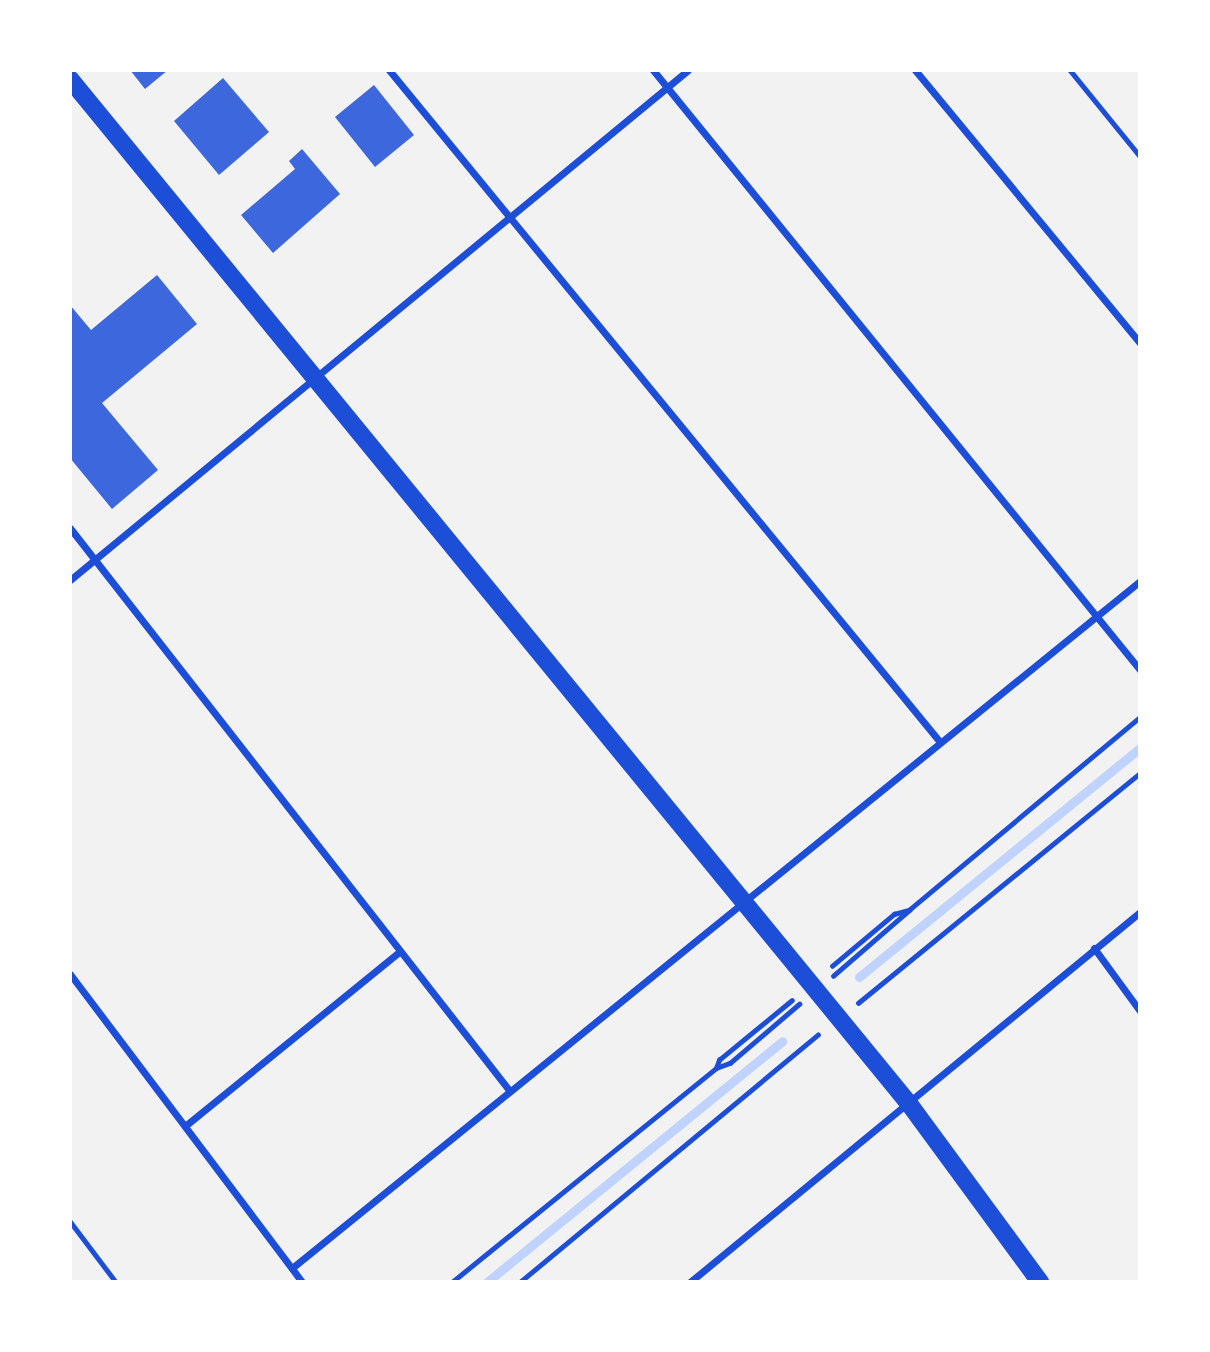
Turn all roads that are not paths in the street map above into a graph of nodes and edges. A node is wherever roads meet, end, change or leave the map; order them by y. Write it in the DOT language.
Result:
graph roads {
  1 [pos="389,70"];
  2 [pos="653,70"];
  3 [pos="688,70"];
  4 [pos="915,70"];
  5 [pos="70,79"];
  6 [pos="667,87"];
  7 [pos="508,217"];
  8 [pos="1140,343"];
  9 [pos="313,380"];
  10 [pos="70,528"];
  11 [pos="95,559"];
  12 [pos="70,580"];
  13 [pos="1140,581"];
  14 [pos="1097,617"];
  15 [pos="1140,670"];
  16 [pos="940,742"];
  17 [pos="744,899"];
  18 [pos="1140,912"];
  19 [pos="1094,948"];
  20 [pos="400,951"];
  21 [pos="70,974"];
  22 [pos="1140,1011"];
  23 [pos="509,1090"];
  24 [pos="910,1105"];
  25 [pos="185,1126"];
  26 [pos="292,1268"];
  27 [pos="302,1282"];
  28 [pos="690,1282"];
  29 [pos="1040,1282"];
  1 -- 7 [label="street"];
  2 -- 6 [label="street"];
  3 -- 6 [label="street"];
  4 -- 8 [label="street"];
  5 -- 9 [label="main road"];
  6 -- 7 [label="street"];
  6 -- 14 [label="street"];
  7 -- 9 [label="street"];
  7 -- 16 [label="street"];
  9 -- 11 [label="street"];
  9 -- 17 [label="main road"];
  10 -- 11 [label="street"];
  11 -- 12 [label="street"];
  11 -- 20 [label="street"];
  13 -- 14 [label="street"];
  14 -- 15 [label="street"];
  14 -- 16 [label="street"];
  16 -- 17 [label="street"];
  17 -- 23 [label="street"];
  17 -- 24 [label="main road"];
  18 -- 19 [label="street"];
  19 -- 22 [label="street"];
  19 -- 24 [label="street"];
  20 -- 23 [label="street"];
  20 -- 25 [label="street"];
  21 -- 25 [label="street"];
  23 -- 26 [label="street"];
  24 -- 28 [label="street"];
  24 -- 29 [label="main road"];
  25 -- 26 [label="street"];
  26 -- 27 [label="street"];
}
